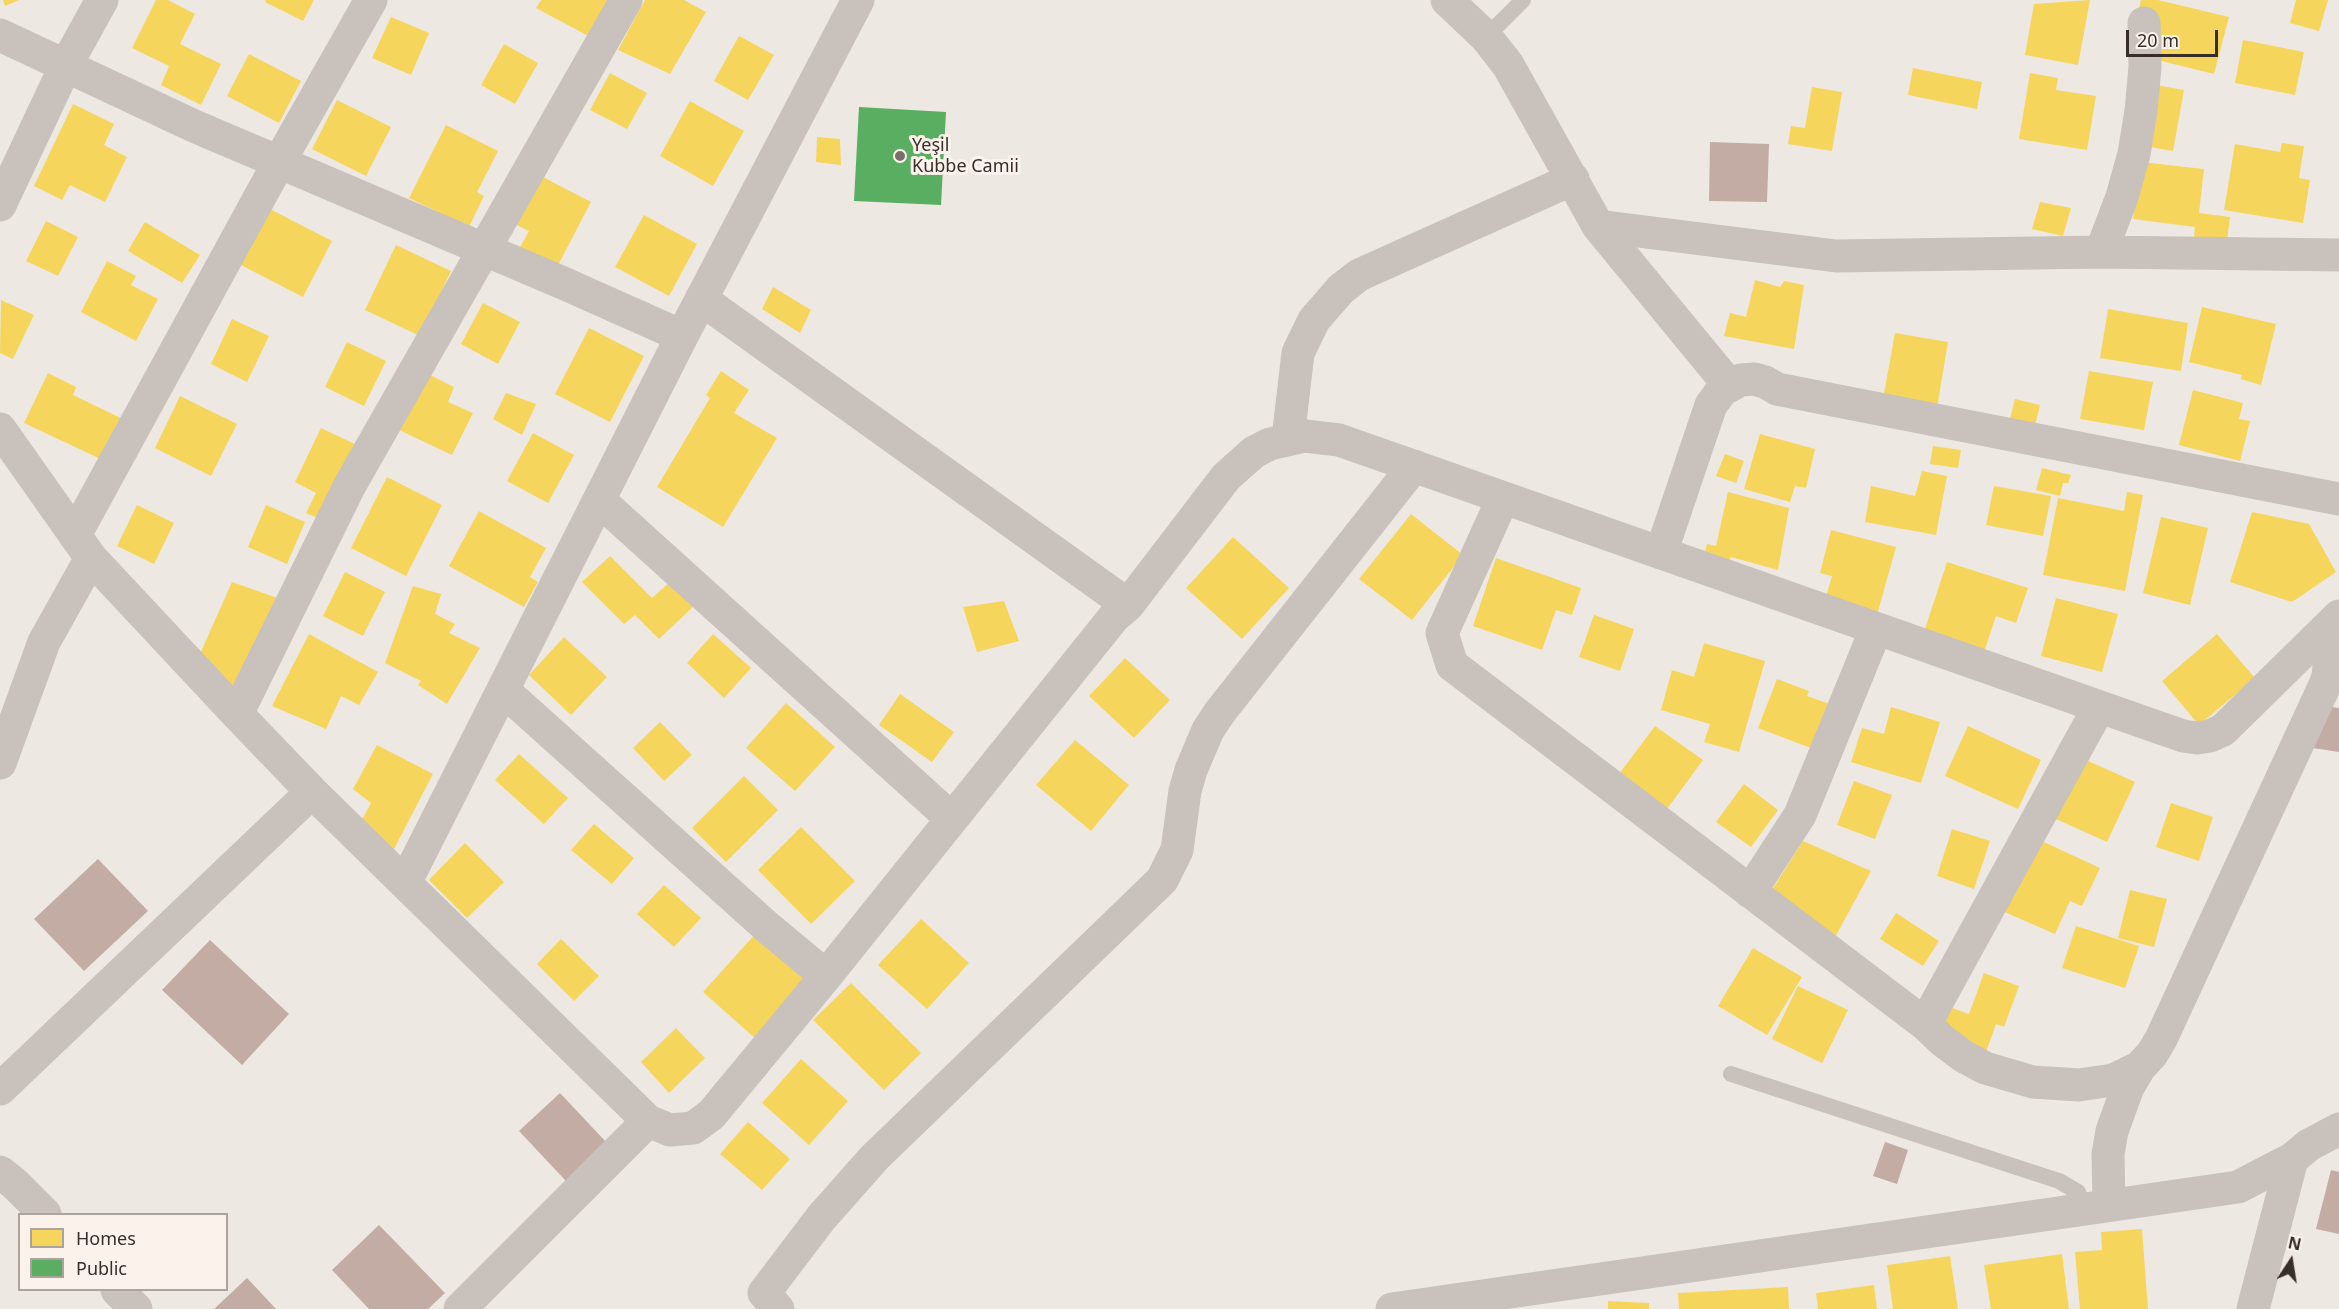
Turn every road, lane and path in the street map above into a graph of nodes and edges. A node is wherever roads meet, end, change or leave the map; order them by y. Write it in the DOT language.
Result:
graph roads {
  1 [pos="102,0"];
  2 [pos="371,0"];
  3 [pos="626,0"];
  4 [pos="858,0"];
  5 [pos="1447,0"];
  6 [pos="1523,0"];
  7 [pos="2144,23"];
  8 [pos="0,35"];
  9 [pos="1486,38"];
  10 [pos="64,67"];
  11 [pos="279,162"];
  12 [pos="1573,179"];
  13 [pos="0,205"];
  14 [pos="1598,226"];
  15 [pos="484,249"];
  16 [pos="2101,252"];
  17 [pos="2339,255"];
  18 [pos="701,299"];
  19 [pos="682,336"];
  20 [pos="1729,385"];
  21 [pos="0,429"];
  22 [pos="1288,439"];
  23 [pos="1414,466"];
  24 [pos="1503,498"];
  25 [pos="2339,499"];
  26 [pos="599,500"];
  27 [pos="83,546"];
  28 [pos="1660,553"];
  29 [pos="1128,605"];
  30 [pos="2331,624"];
  31 [pos="1876,629"];
  32 [pos="503,690"];
  33 [pos="2099,707"];
  34 [pos="237,714"];
  35 [pos="0,763"];
  36 [pos="312,792"];
  37 [pos="952,819"];
  38 [pos="405,883"];
  39 [pos="1750,892"];
  40 [pos="826,976"];
  41 [pos="1925,1024"];
  42 [pos="2140,1067"];
  43 [pos="1731,1074"];
  44 [pos="0,1089"];
  45 [pos="648,1121"];
  46 [pos="2339,1129"];
  47 [pos="2292,1159"];
  48 [pos="0,1172"];
  49 [pos="2097,1207"];
  50 [pos="43,1213"];
  51 [pos="118,1291"];
  52 [pos="136,1309"];
  53 [pos="460,1309"];
  54 [pos="778,1309"];
  55 [pos="1392,1309"];
  56 [pos="2253,1309"];
  1 -- 10 [label="street"];
  2 -- 11 [label="street"];
  3 -- 15 [label="street"];
  4 -- 18 [label="street"];
  5 -- 9 [label="street"];
  6 -- 9 [label="lane"];
  7 -- 16 [label="street"];
  8 -- 10 [label="street"];
  9 -- 12 [label="street"];
  10 -- 11 [label="street"];
  10 -- 13 [label="street"];
  11 -- 15 [label="street"];
  11 -- 27 [label="street"];
  12 -- 14 [label="street"];
  12 -- 22 [label="street"];
  14 -- 16 [label="street"];
  14 -- 20 [label="street"];
  15 -- 19 [label="street"];
  15 -- 34 [label="street"];
  16 -- 17 [label="street"];
  18 -- 19 [label="street"];
  18 -- 29 [label="street"];
  19 -- 26 [label="street"];
  20 -- 25 [label="street"];
  20 -- 28 [label="street"];
  21 -- 27 [label="street"];
  22 -- 23 [label="street"];
  22 -- 29 [label="street"];
  23 -- 24 [label="street"];
  23 -- 54 [label="street"];
  24 -- 28 [label="street"];
  24 -- 39 [label="street"];
  26 -- 32 [label="street"];
  26 -- 37 [label="street"];
  27 -- 34 [label="street"];
  27 -- 35 [label="street"];
  28 -- 31 [label="street"];
  29 -- 37 [label="street"];
  30 -- 33 [label="street"];
  30 -- 42 [label="street"];
  31 -- 33 [label="street"];
  31 -- 39 [label="street"];
  32 -- 38 [label="street"];
  32 -- 40 [label="street"];
  33 -- 41 [label="street"];
  34 -- 36 [label="street"];
  36 -- 38 [label="street"];
  36 -- 44 [label="street"];
  37 -- 40 [label="street"];
  38 -- 45 [label="street"];
  39 -- 41 [label="street"];
  40 -- 45 [label="street"];
  41 -- 42 [label="street"];
  42 -- 49 [label="street"];
  43 -- 49 [label="lane"];
  45 -- 53 [label="street"];
  46 -- 47 [label="street"];
  47 -- 49 [label="street"];
  47 -- 56 [label="street"];
  48 -- 50 [label="street"];
  49 -- 55 [label="street"];
  51 -- 52 [label="street"];
}
